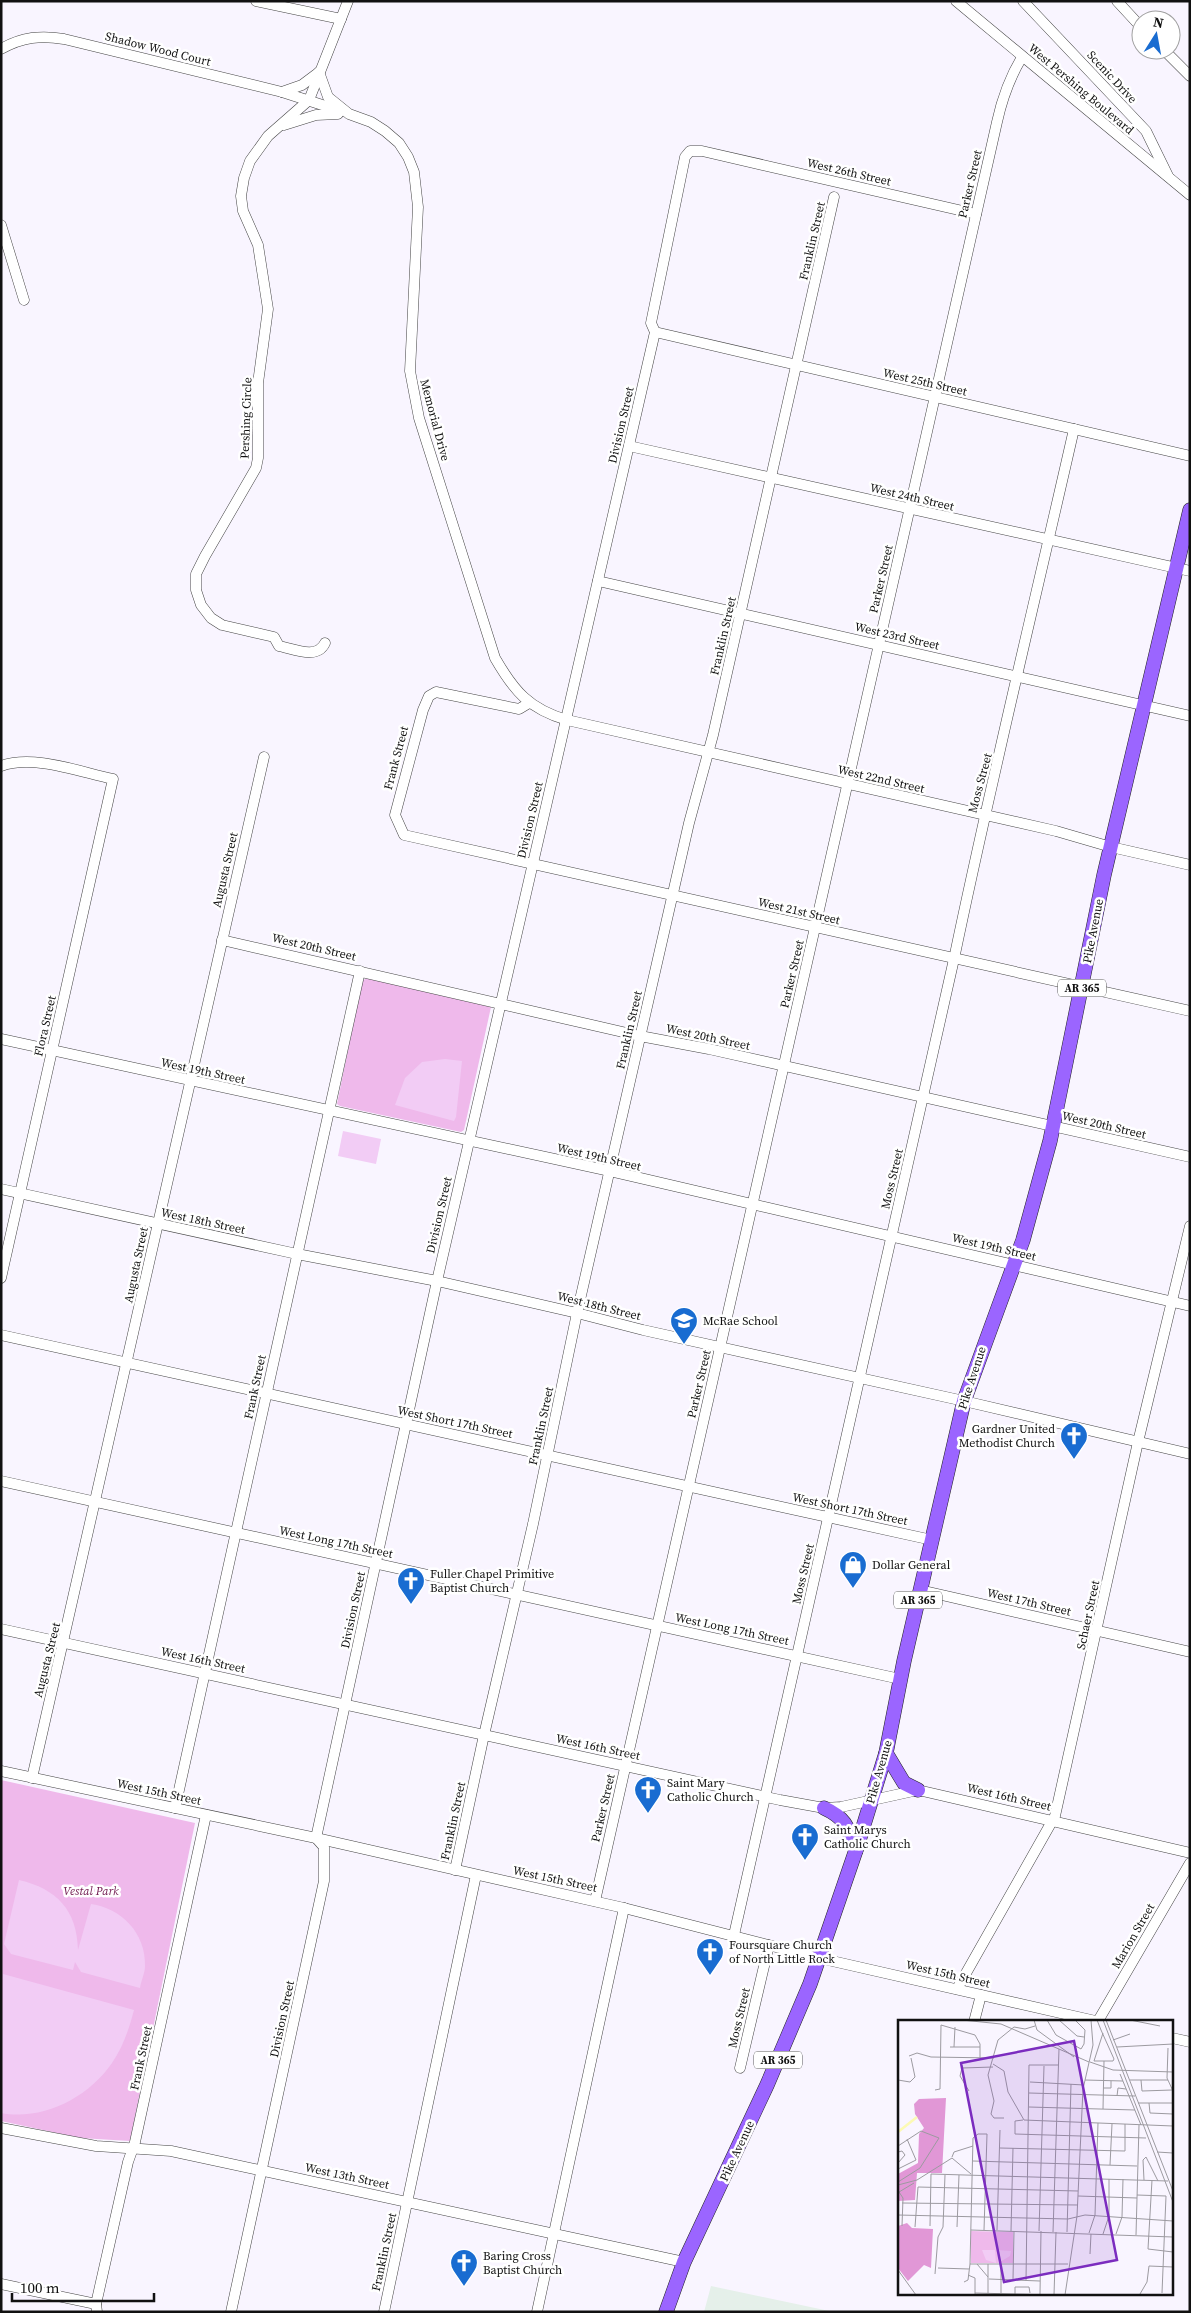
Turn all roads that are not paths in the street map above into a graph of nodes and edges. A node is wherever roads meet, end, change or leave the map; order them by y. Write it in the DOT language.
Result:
graph roads {
  1 [pos="256,1"];
  2 [pos="348,1"];
  3 [pos="956,1"];
  4 [pos="1023,1"];
  5 [pos="1117,1"];
  6 [pos="1131,16"];
  7 [pos="342,19"];
  8 [pos="1,49"];
  9 [pos="1022,56"];
  10 [pos="1174,60"];
  11 [pos="319,72"];
  12 [pos="1190,76"];
  13 [pos="282,92"];
  14 [pos="309,100"];
  15 [pos="349,114"];
  16 [pos="274,130"];
  17 [pos="716,154"];
  18 [pos="1170,179"];
  19 [pos="1190,195"];
  20 [pos="834,198"];
  21 [pos="976,214"];
  22 [pos="1,225"];
  23 [pos="24,300"];
  24 [pos="655,332"];
  25 [pos="797,365"];
  26 [pos="935,397"];
  27 [pos="1074,429"];
  28 [pos="629,446"];
  29 [pos="1190,456"];
  30 [pos="771,478"];
  31 [pos="910,509"];
  32 [pos="1190,510"];
  33 [pos="1048,540"];
  34 [pos="1175,568"];
  35 [pos="1190,571"];
  36 [pos="598,581"];
  37 [pos="741,614"];
  38 [pos="325,643"];
  39 [pos="879,645"];
  40 [pos="1018,676"];
  41 [pos="529,703"];
  42 [pos="1144,705"];
  43 [pos="1190,716"];
  44 [pos="567,720"];
  45 [pos="707,752"];
  46 [pos="264,757"];
  47 [pos="1,766"];
  48 [pos="847,785"];
  49 [pos="984,815"];
  50 [pos="404,835"];
  51 [pos="1111,847"];
  52 [pos="533,864"];
  53 [pos="1190,865"];
  54 [pos="672,896"];
  55 [pos="815,927"];
  56 [pos="222,940"];
  57 [pos="954,959"];
  58 [pos="360,971"];
  59 [pos="1082,987"];
  60 [pos="501,1002"];
  61 [pos="1190,1011"];
  62 [pos="640,1036"];
  63 [pos="1,1039"];
  64 [pos="52,1051"];
  65 [pos="784,1066"];
  66 [pos="189,1081"];
  67 [pos="923,1097"];
  68 [pos="329,1112"];
  69 [pos="1054,1127"];
  70 [pos="469,1142"];
  71 [pos="1190,1157"];
  72 [pos="610,1171"];
  73 [pos="1,1189"];
  74 [pos="20,1193"];
  75 [pos="752,1205"];
  76 [pos="158,1223"];
  77 [pos="1190,1226"];
  78 [pos="892,1236"];
  79 [pos="297,1254"];
  80 [pos="1014,1264"];
  81 [pos="1,1278"];
  82 [pos="437,1281"];
  83 [pos="1172,1302"];
  84 [pos="1190,1306"];
  85 [pos="577,1313"];
  86 [pos="1,1335"];
  87 [pos="720,1347"];
  88 [pos="127,1362"];
  89 [pos="860,1378"];
  90 [pos="266,1393"];
  91 [pos="964,1401"];
  92 [pos="406,1424"];
  93 [pos="1138,1442"];
  94 [pos="547,1454"];
  95 [pos="1190,1454"];
  96 [pos="1,1481"];
  97 [pos="689,1486"];
  98 [pos="96,1502"];
  99 [pos="828,1517"];
  100 [pos="236,1533"];
  101 [pos="932,1540"];
  102 [pos="376,1564"];
  103 [pos="920,1590"];
  104 [pos="516,1594"];
  105 [pos="657,1626"];
  106 [pos="1,1629"];
  107 [pos="1097,1631"];
  108 [pos="65,1643"];
  109 [pos="1190,1652"];
  110 [pos="797,1657"];
  111 [pos="205,1674"];
  112 [pos="900,1680"];
  113 [pos="345,1704"];
  114 [pos="484,1735"];
  115 [pos="886,1753"];
  116 [pos="625,1766"];
  117 [pos="1,1771"];
  118 [pos="32,1778"];
  119 [pos="918,1790"];
  120 [pos="766,1797"];
  121 [pos="872,1799"];
  122 [pos="175,1808"];
  123 [pos="824,1808"];
  124 [pos="206,1815"];
  125 [pos="1053,1821"];
  126 [pos="316,1838"];
  127 [pos="856,1850"];
  128 [pos="1190,1854"];
  129 [pos="1190,1863"];
  130 [pos="455,1870"];
  131 [pos="476,1875"];
  132 [pos="595,1901"];
  133 [pos="624,1908"];
  134 [pos="734,1935"];
  135 [pos="769,1945"];
  136 [pos="819,1958"];
  137 [pos="957,1989"];
  138 [pos="981,1995"];
  139 [pos="975,2020"];
  140 [pos="1090,2020"];
  141 [pos="1100,2020"];
  142 [pos="1174,2038"];
  143 [pos="1190,2042"];
  144 [pos="740,2068"];
  145 [pos="2,2131"];
  146 [pos="133,2148"];
  147 [pos="262,2170"];
  148 [pos="407,2201"];
  149 [pos="555,2234"];
  150 [pos="684,2262"];
  151 [pos="1,2284"];
  152 [pos="97,2308"];
  153 [pos="231,2312"];
  154 [pos="384,2312"];
  155 [pos="537,2312"];
  156 [pos="666,2312"];
  1 -- 7 [label="street"];
  2 -- 7 [label="street"];
  3 -- 9 [label="street, West Pershing Boulevard"];
  4 -- 18 [label="street, Scenic Drive"];
  5 -- 6 [label="street"];
  7 -- 11 [label="street"];
  8 -- 13 [label="street, Shadow Wood Court"];
  9 -- 18 [label="street, West Pershing Boulevard"];
  9 -- 21 [label="street, Parker Street"];
  10 -- 12 [label="street"];
  11 -- 13 [label="street"];
  11 -- 14 [label="street, Pershing Circle"];
  11 -- 15 [label="street, Memorial Drive"];
  13 -- 14 [label="street, Shadow Wood Court"];
  14 -- 15 [label="street"];
  14 -- 16 [label="street, Pershing Circle"];
  15 -- 16 [label="street, Memorial Drive"];
  15 -- 41 [label="street, Memorial Drive"];
  16 -- 38 [label="street, Pershing Circle"];
  17 -- 21 [label="street, West 26th Street"];
  17 -- 24 [label="street, Division Street"];
  18 -- 19 [label="street, West Pershing Boulevard"];
  20 -- 25 [label="street, Franklin Street"];
  21 -- 26 [label="street, Parker Street"];
  22 -- 23 [label="street"];
  24 -- 25 [label="street, West 25th Street"];
  24 -- 28 [label="street, Division Street"];
  25 -- 26 [label="street, West 25th Street"];
  25 -- 30 [label="street, Franklin Street"];
  26 -- 27 [label="street, West 25th Street"];
  26 -- 31 [label="street, Parker Street"];
  27 -- 29 [label="street, West 25th Street"];
  27 -- 33 [label="street, Moss Street"];
  28 -- 30 [label="street, West 24th Street"];
  28 -- 36 [label="street, Division Street"];
  30 -- 31 [label="street, West 24th Street"];
  30 -- 37 [label="street, Franklin Street"];
  31 -- 33 [label="street, West 24th Street"];
  31 -- 39 [label="street, Parker Street"];
  32 -- 34 [label="main road, Pike Avenue / AR 365"];
  33 -- 34 [label="street, West 24th Street"];
  33 -- 40 [label="street, Moss Street"];
  34 -- 35 [label="street, West 24th Street"];
  34 -- 42 [label="main road, Pike Avenue / AR 365"];
  36 -- 37 [label="street, West 23rd Street"];
  36 -- 44 [label="street, Division Street"];
  37 -- 39 [label="street, West 23rd Street"];
  37 -- 45 [label="street, Franklin Street"];
  39 -- 40 [label="street, West 23rd Street"];
  39 -- 48 [label="street, Parker Street"];
  40 -- 42 [label="street, West 23rd Street"];
  40 -- 49 [label="street, Moss Street"];
  41 -- 44 [label="street, Memorial Drive"];
  41 -- 50 [label="street, Frank Street"];
  42 -- 43 [label="street, West 23rd Street"];
  42 -- 51 [label="main road, Pike Avenue / AR 365"];
  44 -- 45 [label="street, West 22nd Street"];
  44 -- 52 [label="street, Division Street"];
  45 -- 48 [label="street, West 22nd Street"];
  45 -- 54 [label="street, Franklin Street"];
  46 -- 56 [label="street, Augusta Street"];
  47 -- 64 [label="street, Flora Street"];
  48 -- 49 [label="street, West 22nd Street"];
  48 -- 55 [label="street, Parker Street"];
  49 -- 51 [label="street, West 22nd Street"];
  49 -- 57 [label="street, Moss Street"];
  50 -- 52 [label="street, West 21st Street"];
  51 -- 53 [label="street, West 22nd Street"];
  51 -- 59 [label="main road, Pike Avenue / AR 365"];
  52 -- 54 [label="street, West 21st Street"];
  52 -- 60 [label="street, Division Street"];
  54 -- 55 [label="street, West 21st Street"];
  54 -- 62 [label="street, Franklin Street"];
  55 -- 57 [label="street, West 21st Street"];
  55 -- 65 [label="street, Parker Street"];
  56 -- 58 [label="street, West 20th Street"];
  56 -- 66 [label="street, Augusta Street"];
  57 -- 59 [label="street, West 21st Street"];
  57 -- 67 [label="street, Moss Street"];
  58 -- 60 [label="street, West 20th Street"];
  58 -- 68 [label="street, Frank Street"];
  59 -- 61 [label="street, West 21st Street"];
  59 -- 69 [label="main road, Pike Avenue / AR 365"];
  60 -- 62 [label="street, West 20th Street"];
  60 -- 70 [label="street, Division Street"];
  62 -- 65 [label="street, West 20th Street"];
  62 -- 72 [label="street, Franklin Street"];
  63 -- 64 [label="street, West 19th Street"];
  64 -- 66 [label="street, West 19th Street"];
  64 -- 74 [label="street, Flora Street"];
  65 -- 67 [label="street, West 20th Street"];
  65 -- 75 [label="street, Parker Street"];
  66 -- 68 [label="street, West 19th Street"];
  66 -- 76 [label="street, Augusta Street"];
  67 -- 69 [label="street, West 20th Street"];
  67 -- 78 [label="street, Moss Street"];
  68 -- 70 [label="street, West 19th Street"];
  68 -- 79 [label="street, Frank Street"];
  69 -- 71 [label="street, West 20th Street"];
  69 -- 80 [label="main road, Pike Avenue / AR 365"];
  70 -- 72 [label="street, West 19th Street"];
  70 -- 82 [label="street, Division Street"];
  72 -- 75 [label="street, West 19th Street"];
  72 -- 85 [label="street, Franklin Street"];
  73 -- 74 [label="street, West 18th Street"];
  74 -- 76 [label="street, West 18th Street"];
  74 -- 81 [label="street, Flora Street"];
  75 -- 78 [label="street, West 19th Street"];
  75 -- 87 [label="street, Parker Street"];
  76 -- 79 [label="street, West 18th Street"];
  76 -- 88 [label="street, Augusta Street"];
  77 -- 83 [label="street, Schaer Street"];
  78 -- 80 [label="street, West 19th Street"];
  78 -- 89 [label="street, Moss Street"];
  79 -- 82 [label="street, West 18th Street"];
  79 -- 90 [label="street, Frank Street"];
  80 -- 83 [label="street, West 19th Street"];
  80 -- 91 [label="main road, Pike Avenue / AR 365"];
  82 -- 85 [label="street, West 18th Street"];
  82 -- 92 [label="street, Division Street"];
  83 -- 84 [label="street, West 19th Street"];
  83 -- 93 [label="street, Schaer Street"];
  85 -- 87 [label="street, West 18th Street"];
  85 -- 94 [label="street, Franklin Street"];
  86 -- 88 [label="street, West Short 17th Street"];
  87 -- 89 [label="street, West 18th Street"];
  87 -- 97 [label="street, Parker Street"];
  88 -- 90 [label="street, West Short 17th Street"];
  88 -- 98 [label="street, Augusta Street"];
  89 -- 91 [label="street, West 18th Street"];
  89 -- 99 [label="street, Moss Street"];
  90 -- 92 [label="street, West Short 17th Street"];
  90 -- 100 [label="street, Frank Street"];
  91 -- 93 [label="street, West 18th Street"];
  91 -- 101 [label="main road, Pike Avenue / AR 365"];
  92 -- 94 [label="street, West Short 17th Street"];
  92 -- 102 [label="street, Division Street"];
  93 -- 95 [label="street, West 18th Street"];
  93 -- 107 [label="street, Schaer Street"];
  94 -- 97 [label="street, West Short 17th Street"];
  94 -- 104 [label="street, Franklin Street"];
  96 -- 98 [label="street, West Long 17th Street"];
  97 -- 99 [label="street, West Short 17th Street"];
  97 -- 105 [label="street, Parker Street"];
  98 -- 100 [label="street, West Long 17th Street"];
  98 -- 108 [label="street, Augusta Street"];
  99 -- 101 [label="street, West Short 17th Street"];
  99 -- 110 [label="street, Moss Street"];
  100 -- 102 [label="street, West Long 17th Street"];
  100 -- 111 [label="street, Frank Street"];
  101 -- 103 [label="main road, Pike Avenue / AR 365"];
  102 -- 104 [label="street, West Long 17th Street"];
  102 -- 113 [label="street, Division Street"];
  103 -- 107 [label="street, West 17th Street"];
  103 -- 112 [label="main road, Pike Avenue / AR 365"];
  104 -- 105 [label="street, West Long 17th Street"];
  104 -- 114 [label="street, Franklin Street"];
  105 -- 110 [label="street, West Long 17th Street"];
  105 -- 116 [label="street, Parker Street"];
  106 -- 108 [label="street, West 16th Street"];
  107 -- 109 [label="street, West 17th Street"];
  107 -- 125 [label="street, Schaer Street"];
  108 -- 111 [label="street, West 16th Street"];
  108 -- 118 [label="street, Augusta Street"];
  110 -- 112 [label="street, West Long 17th Street"];
  110 -- 120 [label="street, Moss Street"];
  111 -- 113 [label="street, West 16th Street"];
  111 -- 122 [label="street, Frank Street"];
  112 -- 115 [label="main road, Pike Avenue / AR 365"];
  113 -- 114 [label="street, West 16th Street"];
  113 -- 126 [label="street, Division Street"];
  114 -- 116 [label="street, West 16th Street"];
  114 -- 130 [label="street, Franklin Street"];
  115 -- 119 [label="main road"];
  115 -- 121 [label="main road, Pike Avenue / AR 365"];
  116 -- 120 [label="street, West 16th Street"];
  116 -- 132 [label="street, Parker Street"];
  117 -- 118 [label="street, West 15th Street"];
  118 -- 122 [label="street, West 15th Street"];
  119 -- 121 [label="street, West 16th Street"];
  119 -- 125 [label="street, West 16th Street"];
  120 -- 123 [label="street, West 16th Street"];
  120 -- 134 [label="street, Moss Street"];
  121 -- 123 [label="street, West 16th Street"];
  121 -- 127 [label="main road, Pike Avenue / AR 365"];
  122 -- 124 [label="street, West 15th Street"];
  123 -- 127 [label="main road"];
  124 -- 126 [label="street, West 15th Street"];
  124 -- 146 [label="street, Frank Street"];
  125 -- 128 [label="street, West 16th Street"];
  125 -- 137 [label="street, Schaer Street"];
  126 -- 130 [label="street, West 15th Street"];
  126 -- 147 [label="street, Division Street"];
  127 -- 136 [label="main road, Pike Avenue / AR 365"];
  129 -- 141 [label="street, Marion Street"];
  130 -- 131 [label="street, West 15th Street"];
  131 -- 132 [label="street, West 15th Street"];
  131 -- 148 [label="street, Franklin Street"];
  132 -- 133 [label="street, West 15th Street"];
  133 -- 134 [label="street, West 15th Street"];
  133 -- 149 [label="street"];
  134 -- 135 [label="street, West 15th Street"];
  135 -- 136 [label="street, West 15th Street"];
  135 -- 144 [label="street, Moss Street"];
  136 -- 137 [label="street, West 15th Street"];
  136 -- 150 [label="main road, Pike Avenue / AR 365"];
  137 -- 138 [label="street, West 15th Street"];
  138 -- 139 [label="street"];
  138 -- 140 [label="street, West 15th Street"];
  142 -- 143 [label="street"];
  145 -- 146 [label="street, West 13th Street"];
  146 -- 147 [label="street, West 13th Street"];
  146 -- 152 [label="street, Frank Street"];
  147 -- 148 [label="street, West 13th Street"];
  147 -- 153 [label="street, Division Street"];
  148 -- 149 [label="street, West 13th Street"];
  148 -- 154 [label="street, Franklin Street"];
  149 -- 150 [label="street, West 13th Street"];
  149 -- 155 [label="street"];
  150 -- 156 [label="main road, Pike Avenue / AR 365"];
  151 -- 152 [label="street"];
}
